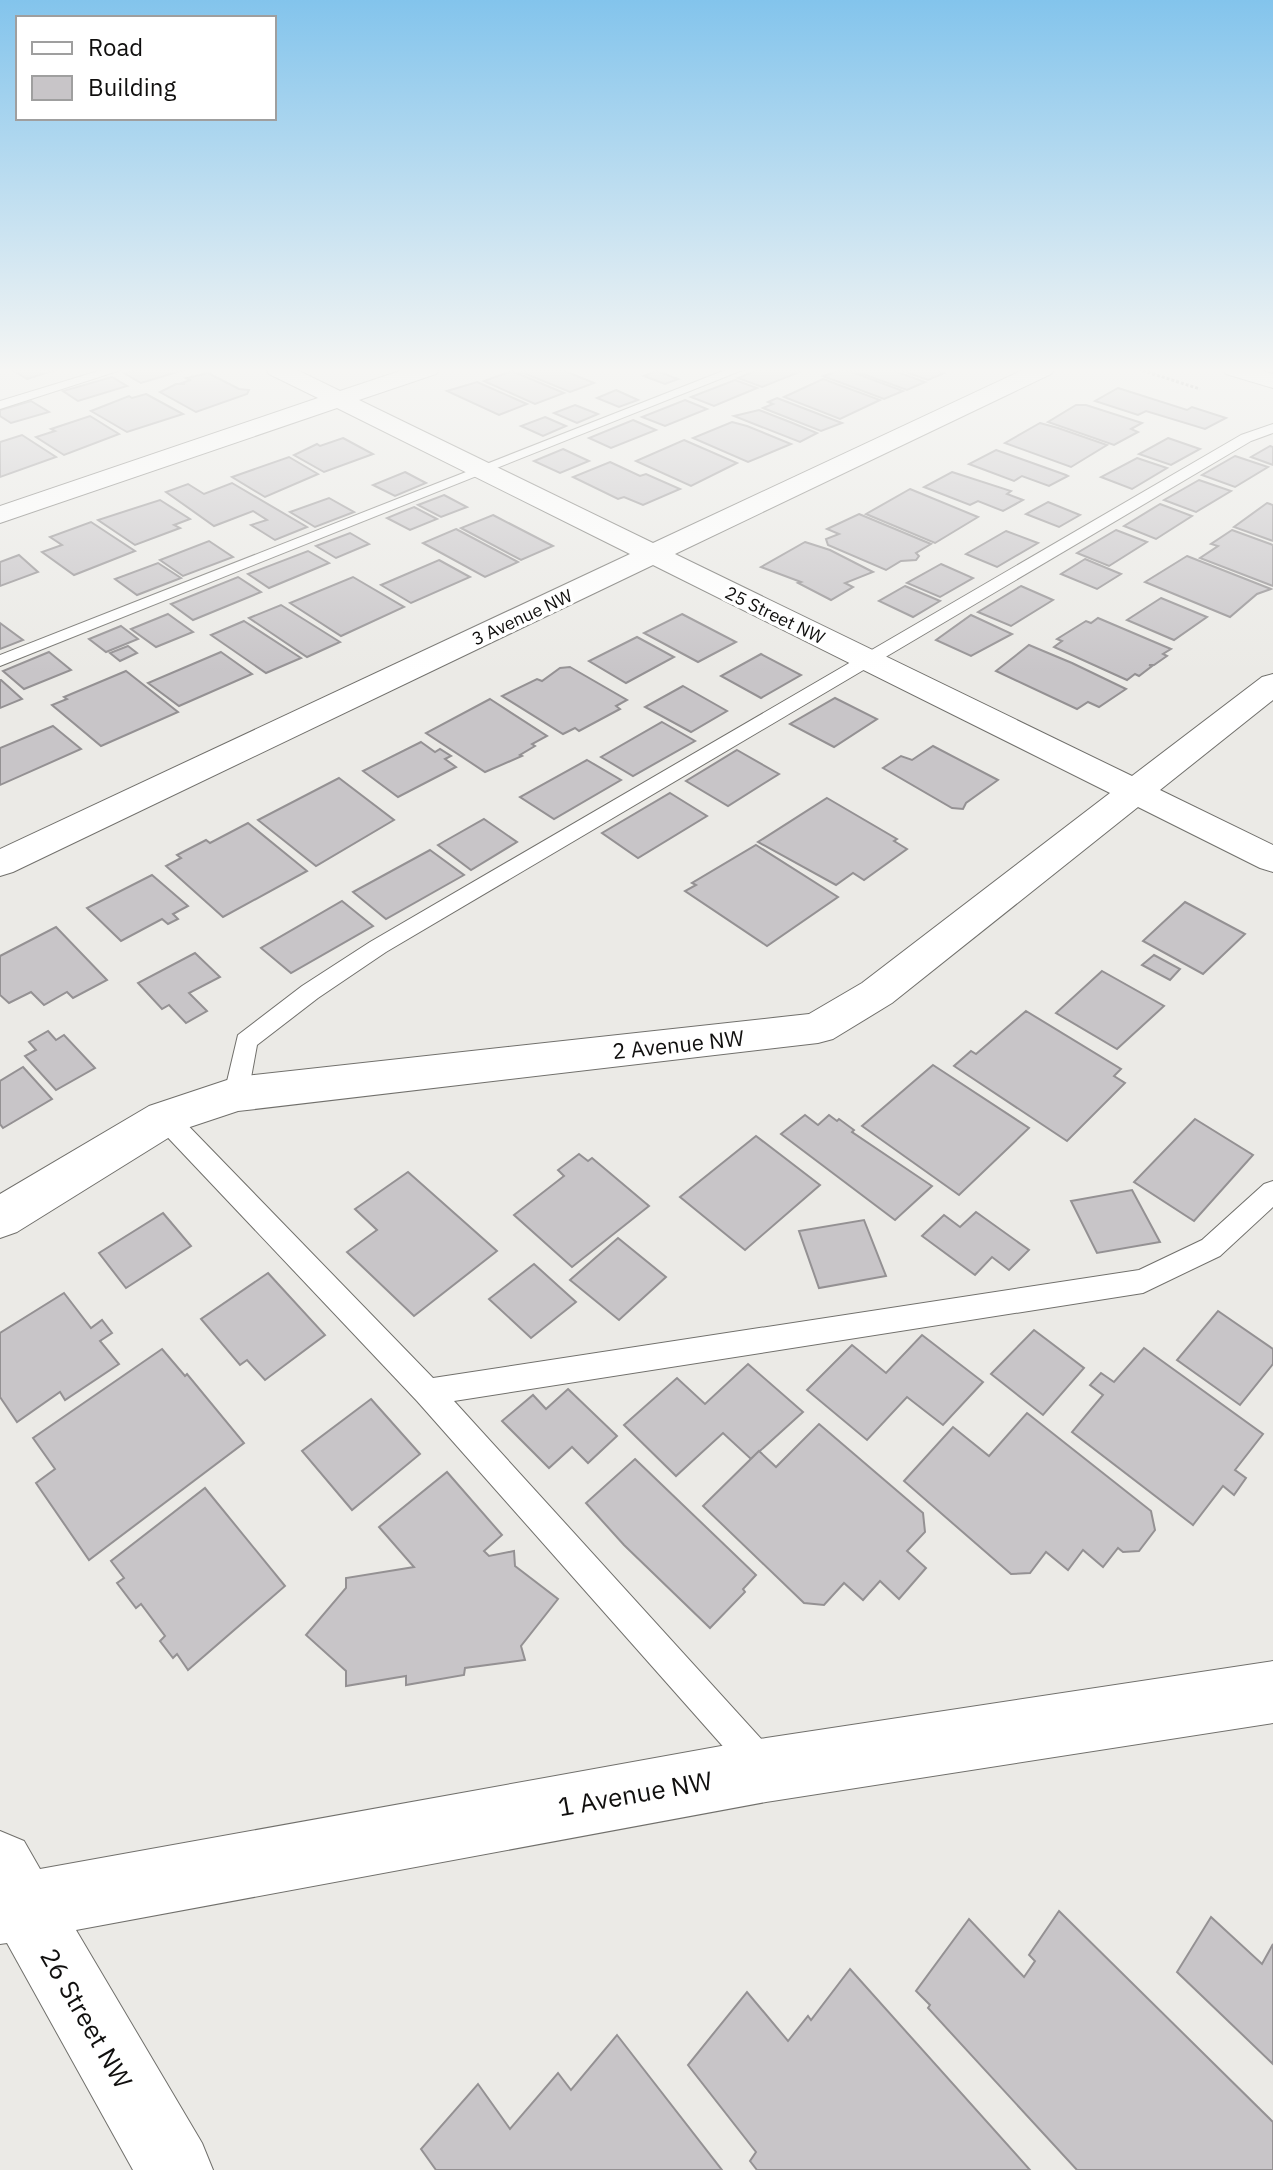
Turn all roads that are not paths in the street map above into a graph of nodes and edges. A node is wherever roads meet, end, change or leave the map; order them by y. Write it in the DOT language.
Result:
graph roads {
  1 [pos="131,470"];
  2 [pos="830,470"];
  3 [pos="1191,470"];
  4 [pos="484,471"];
  5 [pos="0,515"];
  6 [pos="653,554"];
  7 [pos="0,661"];
  8 [pos="868,661"];
  9 [pos="1273,684"];
  10 [pos="1136,792"];
  11 [pos="1273,860"];
  12 [pos="0,864"];
  13 [pos="236,1094"];
  14 [pos="165,1118"];
  15 [pos="1273,1191"];
  16 [pos="0,1218"];
  17 [pos="427,1392"];
  18 [pos="1273,1692"];
  19 [pos="766,1770"];
  20 [pos="8,1893"];
  21 [pos="175,2170"];
  1 -- 5 [label="main road"];
  2 -- 6 [label="main road, 3 Avenue NW"];
  3 -- 8 [label="lane"];
  4 -- 6 [label="main road, 25 Street NW"];
  4 -- 7 [label="lane"];
  6 -- 8 [label="main road, 25 Street NW"];
  6 -- 12 [label="main road, 3 Avenue NW"];
  8 -- 10 [label="main road, 25 Street NW"];
  8 -- 13 [label="lane"];
  9 -- 10 [label="main road, 2 Avenue NW"];
  10 -- 11 [label="main road, 25 Street NW"];
  10 -- 13 [label="main road, 2 Avenue NW"];
  13 -- 14 [label="main road, 2 Avenue NW"];
  14 -- 16 [label="main road, 2 Avenue NW"];
  14 -- 17 [label="lane"];
  15 -- 17 [label="lane"];
  17 -- 19 [label="lane"];
  18 -- 19 [label="main road, 1 Avenue NW"];
  19 -- 20 [label="main road, 1 Avenue NW"];
  20 -- 21 [label="main road, 26 Street NW"];
}
